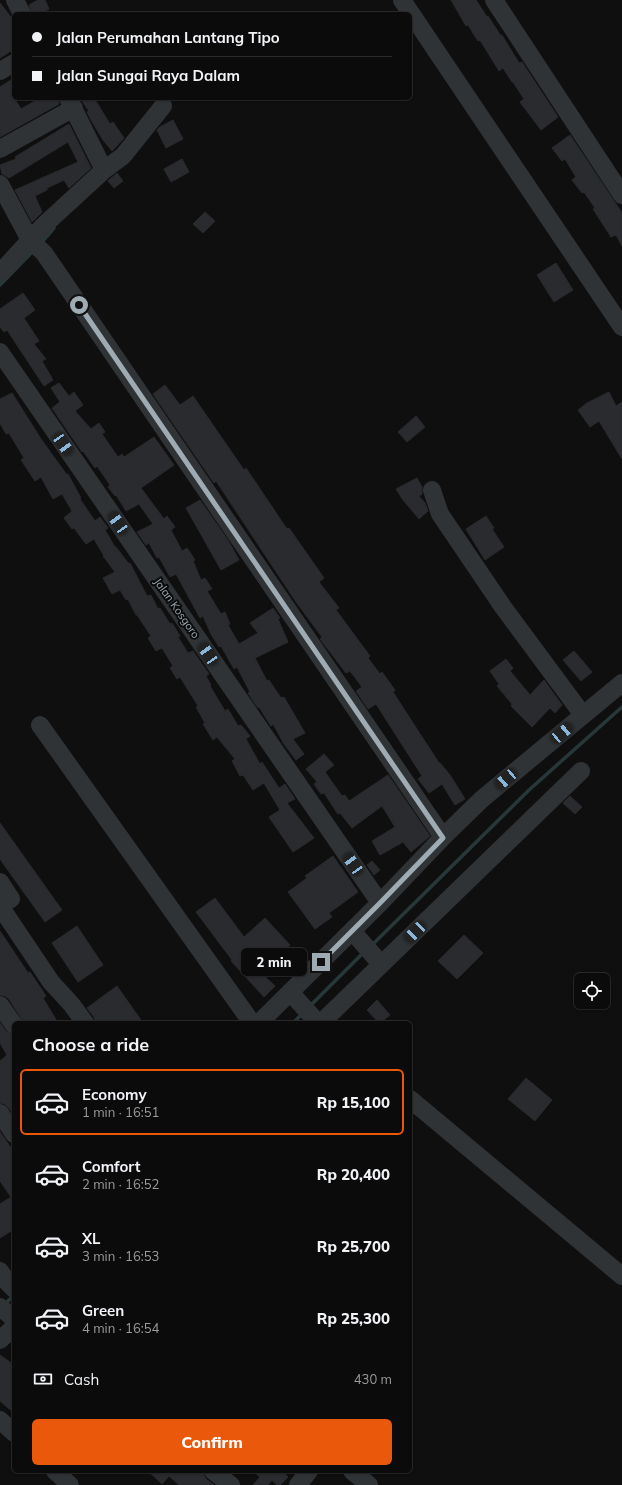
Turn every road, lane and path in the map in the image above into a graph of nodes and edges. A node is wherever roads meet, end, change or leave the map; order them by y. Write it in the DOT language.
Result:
graph roads {
  1 [pos="15,0"];
  2 [pos="402,0"];
  3 [pos="494,0"];
  4 [pos="21,12"];
  5 [pos="410,12"];
  6 [pos="412,15"];
  7 [pos="12,64"];
  8 [pos="0,71"];
  9 [pos="71,103"];
  10 [pos="163,106"];
  11 [pos="0,149"];
  12 [pos="104,170"];
  13 [pos="0,184"];
  14 [pos="622,195"];
  15 [pos="31,240"];
  16 [pos="0,273"];
  17 [pos="622,327"];
  18 [pos="0,352"];
  19 [pos="432,490"];
  20 [pos="622,683"];
  21 [pos="583,716"];
  22 [pos="40,725"];
  23 [pos="581,771"];
  24 [pos="443,838"];
  25 [pos="0,882"];
  26 [pos="380,903"];
  27 [pos="355,934"];
  28 [pos="380,962"];
  29 [pos="293,996"];
  30 [pos="0,1005"];
  31 [pos="84,1021"];
  32 [pos="251,1021"];
  33 [pos="262,1021"];
  34 [pos="317,1021"];
  35 [pos="12,1022"];
  36 [pos="412,1101"];
  37 [pos="0,1113"];
  38 [pos="12,1131"];
  39 [pos="622,1276"];
  40 [pos="10,1318"];
  41 [pos="0,1340"];
  42 [pos="0,1420"];
  43 [pos="12,1431"];
  44 [pos="57,1473"];
  45 [pos="216,1473"];
  46 [pos="307,1473"];
  47 [pos="354,1473"];
  48 [pos="70,1485"];
  49 [pos="231,1485"];
  50 [pos="298,1485"];
  51 [pos="369,1485"];
  1 -- 4 [label="street"];
  2 -- 5 [label="street"];
  3 -- 14 [label="street"];
  6 -- 17 [label="street"];
  7 -- 8 [label="street"];
  9 -- 11 [label="street"];
  9 -- 12 [label="street"];
  10 -- 12 [label="street"];
  12 -- 15 [label="street"];
  13 -- 15 [label="street"];
  15 -- 16 [label="street"];
  15 -- 24 [label="street"];
  18 -- 26 [label="street, Jalan Kosgoro"];
  19 -- 21 [label="street"];
  20 -- 21 [label="street"];
  21 -- 24 [label="street"];
  22 -- 32 [label="street"];
  23 -- 28 [label="street"];
  24 -- 26 [label="street"];
  25 -- 31 [label="street"];
  26 -- 27 [label="street"];
  27 -- 28 [label="street"];
  27 -- 29 [label="street"];
  28 -- 34 [label="street"];
  29 -- 33 [label="street"];
  29 -- 34 [label="street"];
  30 -- 35 [label="street"];
  36 -- 39 [label="street"];
  37 -- 38 [label="street"];
  40 -- 41 [label="street"];
  42 -- 43 [label="street"];
  44 -- 48 [label="street"];
  45 -- 49 [label="street"];
  46 -- 50 [label="street"];
  47 -- 51 [label="street"];
}
